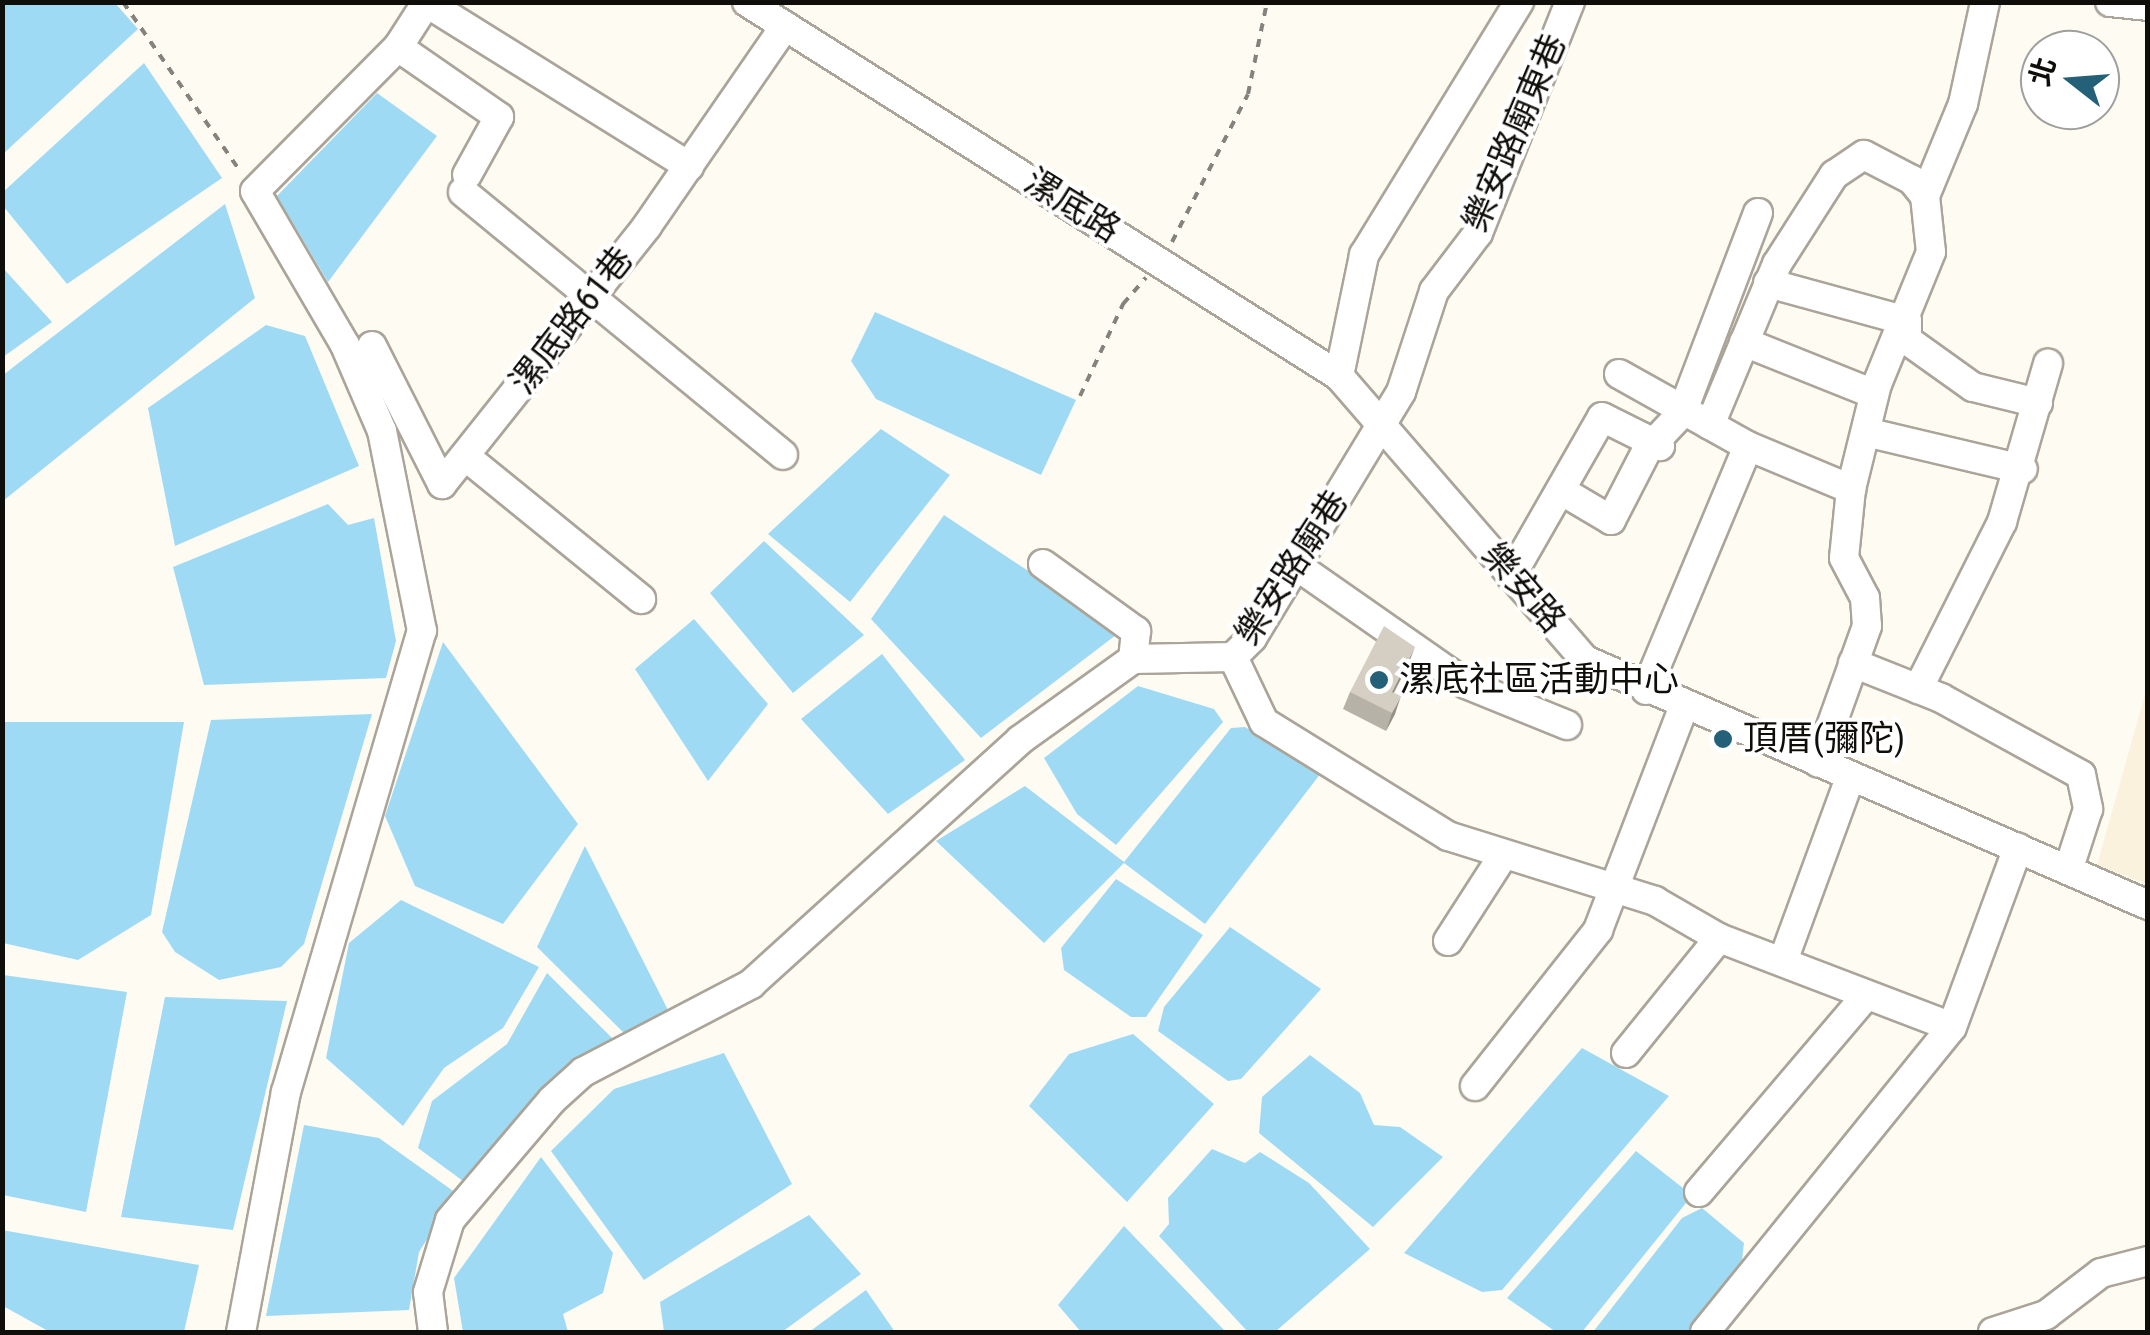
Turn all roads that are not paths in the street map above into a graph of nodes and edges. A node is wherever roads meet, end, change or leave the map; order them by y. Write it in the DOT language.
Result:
graph roads {
  1 [pos="748,2"];
  2 [pos="1518,2"];
  3 [pos="1570,2"];
  4 [pos="1985,2"];
  5 [pos="2110,2"];
  6 [pos="427,3"];
  7 [pos="2148,6"];
  8 [pos="785,26"];
  9 [pos="398,47"];
  10 [pos="689,166"];
  11 [pos="1925,196"];
  12 [pos="1758,213"];
  13 [pos="1768,282"];
  14 [pos="590,300"];
  15 [pos="1907,321"];
  16 [pos="1744,342"];
  17 [pos="372,346"];
  18 [pos="2048,364"];
  19 [pos="1619,374"];
  20 [pos="1339,376"];
  21 [pos="1874,394"];
  22 [pos="2038,403"];
  23 [pos="1682,413"];
  24 [pos="1384,424"];
  25 [pos="1710,424"];
  26 [pos="1866,432"];
  27 [pos="1660,446"];
  28 [pos="1748,446"];
  29 [pos="783,455"];
  30 [pos="465,456"];
  31 [pos="2022,469"];
  32 [pos="1850,489"];
  33 [pos="1562,491"];
  34 [pos="1042,564"];
  35 [pos="1297,566"];
  36 [pos="1511,576"];
  37 [pos="640,599"];
  38 [pos="1233,657"];
  39 [pos="1133,659"];
  40 [pos="1853,663"];
  41 [pos="1918,688"];
  42 [pos="1646,690"];
  43 [pos="1684,706"];
  44 [pos="1567,726"];
  45 [pos="1818,763"];
  46 [pos="1850,778"];
  47 [pos="2018,848"];
  48 [pos="1504,854"];
  49 [pos="2074,871"];
  50 [pos="1618,888"];
  51 [pos="2148,905"];
  52 [pos="1719,938"];
  53 [pos="1448,940"];
  54 [pos="1783,961"];
  55 [pos="1865,998"];
  56 [pos="1952,1027"];
  57 [pos="1626,1054"];
  58 [pos="1474,1086"];
  59 [pos="1698,1192"];
  60 [pos="2148,1260"];
  61 [pos="242,1332"];
  62 [pos="434,1332"];
  63 [pos="1705,1332"];
  64 [pos="1993,1332"];
  1 -- 8 [label="street, 漯底路"];
  2 -- 20 [label="street"];
  3 -- 24 [label="street, 樂安路廟東巷"];
  4 -- 11 [label="street"];
  5 -- 7 [label="street"];
  6 -- 9 [label="street"];
  6 -- 10 [label="street"];
  8 -- 10 [label="street, 漯底路61巷"];
  8 -- 20 [label="street, 漯底路"];
  9 -- 14 [label="street"];
  9 -- 61 [label="street"];
  10 -- 14 [label="street, 漯底路61巷"];
  11 -- 13 [label="street"];
  11 -- 15 [label="street"];
  12 -- 23 [label="street"];
  13 -- 15 [label="street"];
  13 -- 16 [label="street"];
  14 -- 29 [label="street"];
  14 -- 30 [label="street, 漯底路61巷"];
  15 -- 21 [label="street"];
  15 -- 22 [label="street"];
  16 -- 21 [label="street"];
  16 -- 25 [label="street"];
  17 -- 30 [label="street, 漯底路61巷"];
  18 -- 22 [label="street"];
  19 -- 23 [label="street"];
  20 -- 24 [label="street, 漯底路"];
  21 -- 26 [label="street"];
  22 -- 31 [label="street"];
  23 -- 25 [label="street"];
  23 -- 27 [label="street"];
  24 -- 35 [label="street, 樂安路廟巷"];
  24 -- 36 [label="street, 樂安路"];
  25 -- 28 [label="street"];
  26 -- 31 [label="street"];
  26 -- 32 [label="street"];
  27 -- 33 [label="street"];
  27 -- 33 [label="street"];
  28 -- 32 [label="street"];
  28 -- 42 [label="street"];
  30 -- 37 [label="street"];
  31 -- 41 [label="street"];
  32 -- 40 [label="street"];
  33 -- 36 [label="street"];
  34 -- 39 [label="street"];
  35 -- 38 [label="street, 樂安路廟巷"];
  35 -- 44 [label="street"];
  36 -- 42 [label="street, 樂安路"];
  38 -- 39 [label="street, 樂安路廟巷"];
  38 -- 48 [label="street"];
  39 -- 62 [label="street"];
  40 -- 41 [label="street"];
  40 -- 45 [label="street"];
  41 -- 49 [label="street"];
  42 -- 43 [label="street, 樂安路"];
  43 -- 45 [label="street, 樂安路"];
  43 -- 50 [label="street"];
  45 -- 46 [label="street, 樂安路"];
  46 -- 47 [label="street, 樂安路"];
  46 -- 54 [label="street"];
  47 -- 49 [label="street, 樂安路"];
  47 -- 56 [label="street"];
  48 -- 50 [label="street"];
  48 -- 53 [label="street"];
  49 -- 51 [label="street, 樂安路"];
  50 -- 52 [label="street"];
  50 -- 58 [label="street"];
  52 -- 54 [label="street"];
  52 -- 57 [label="street"];
  54 -- 55 [label="street"];
  55 -- 56 [label="street"];
  55 -- 59 [label="street"];
  56 -- 63 [label="street"];
  60 -- 64 [label="street"];
}
